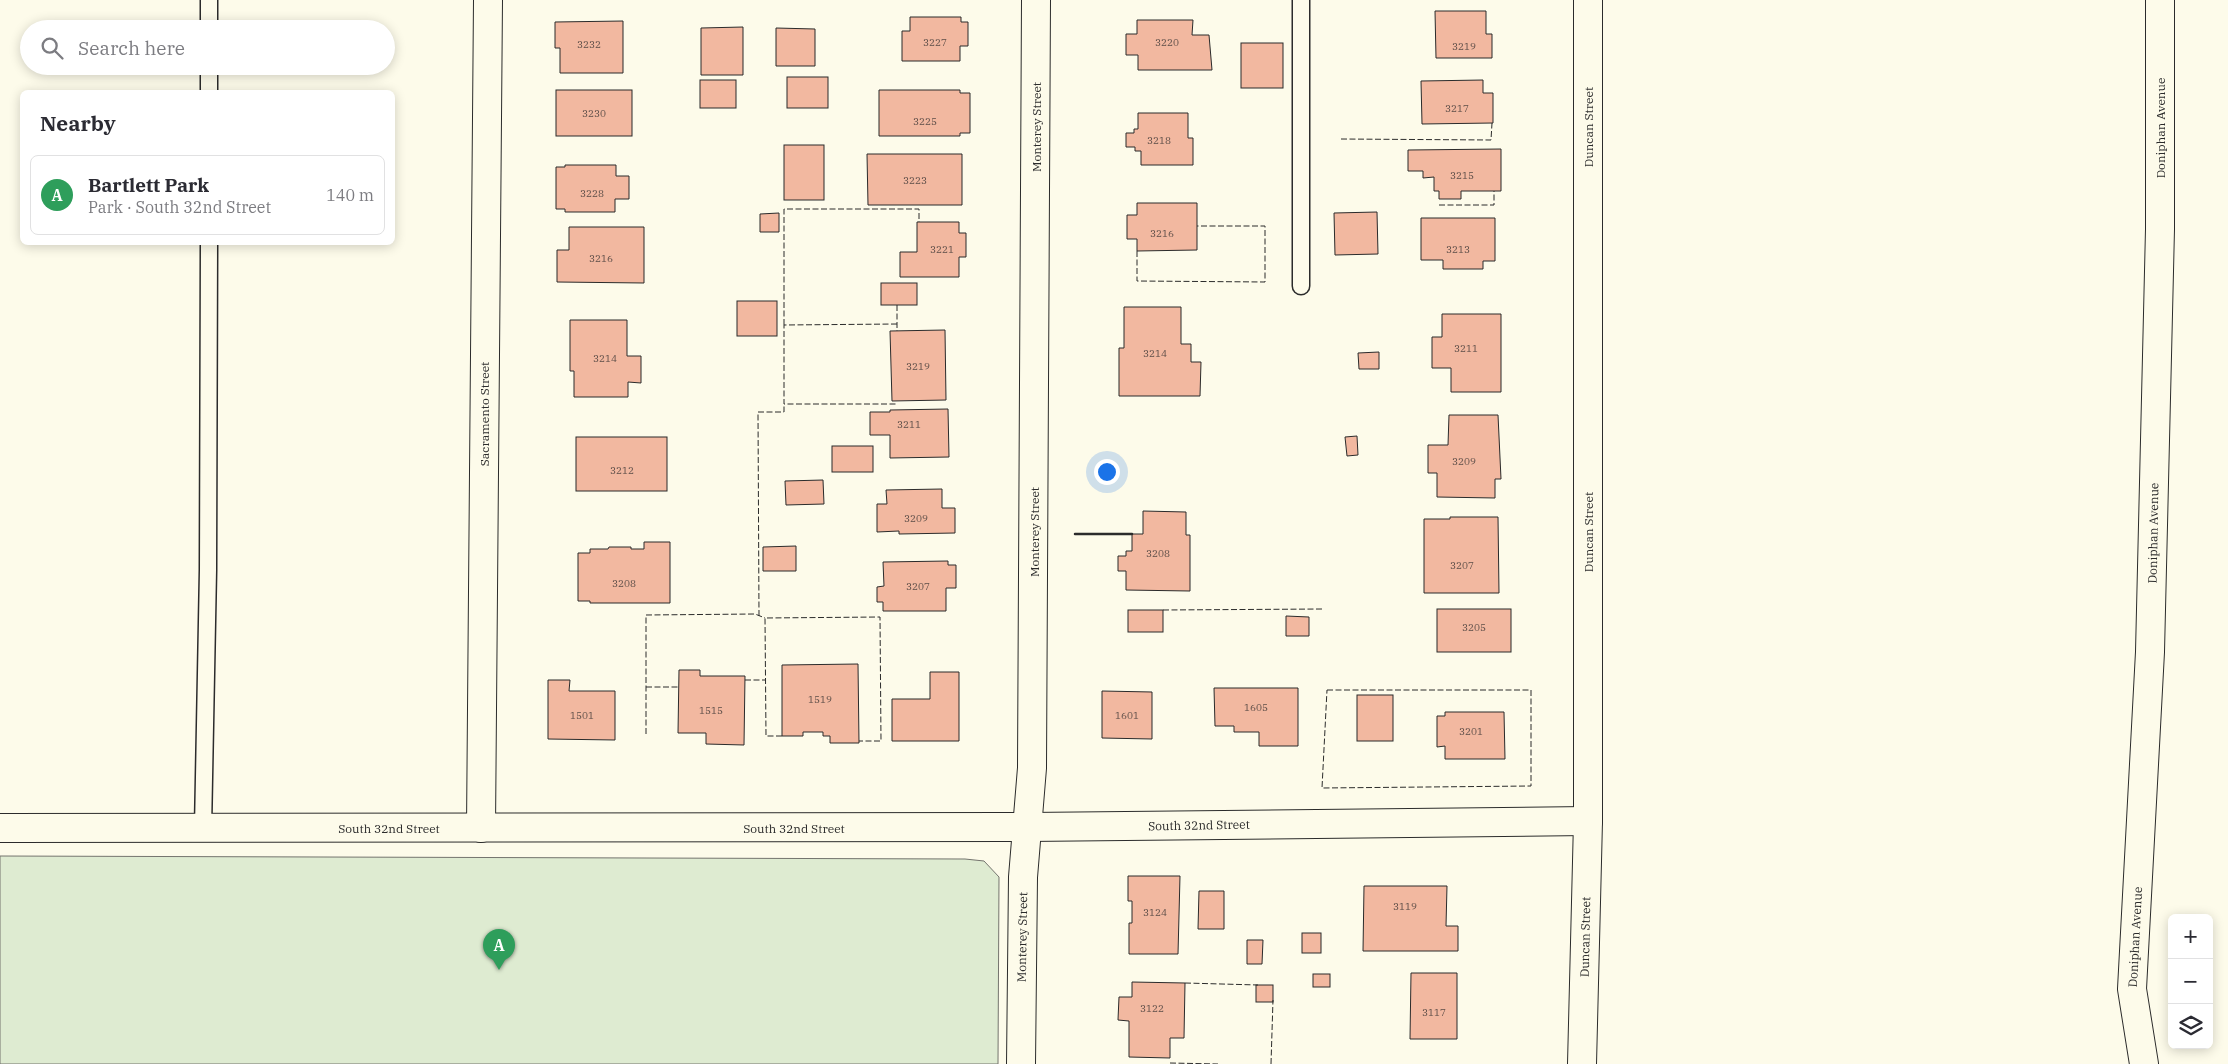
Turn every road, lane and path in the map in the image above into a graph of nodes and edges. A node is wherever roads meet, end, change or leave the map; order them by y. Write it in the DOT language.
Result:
graph roads {
  1 [pos="209,0"];
  2 [pos="488,0"];
  3 [pos="1036,0"];
  4 [pos="1301,0"];
  5 [pos="1588,0"];
  6 [pos="2160,0"];
  7 [pos="209,20"];
  8 [pos="209,75"];
  9 [pos="209,90"];
  10 [pos="209,245"];
  11 [pos="1301,286"];
  12 [pos="1588,821"];
  13 [pos="1028,827"];
  14 [pos="0,828"];
  15 [pos="481,828"];
  16 [pos="203,829"];
  17 [pos="1021,1064"];
  18 [pos="1582,1064"];
  19 [pos="2144,1064"];
  1 -- 7 [label="lane"];
  2 -- 15 [label="street, Sacramento Street"];
  3 -- 13 [label="street, Monterey Street"];
  4 -- 11 [label="lane"];
  5 -- 12 [label="street, Duncan Street"];
  6 -- 19 [label="street, Doniphan Avenue"];
  8 -- 9 [label="lane"];
  10 -- 16 [label="lane"];
  12 -- 13 [label="street, South 32nd Street"];
  12 -- 18 [label="street, Duncan Street"];
  13 -- 15 [label="street, South 32nd Street"];
  13 -- 17 [label="street, Monterey Street"];
  14 -- 16 [label="street, South 32nd Street"];
  15 -- 16 [label="street, South 32nd Street"];
}
